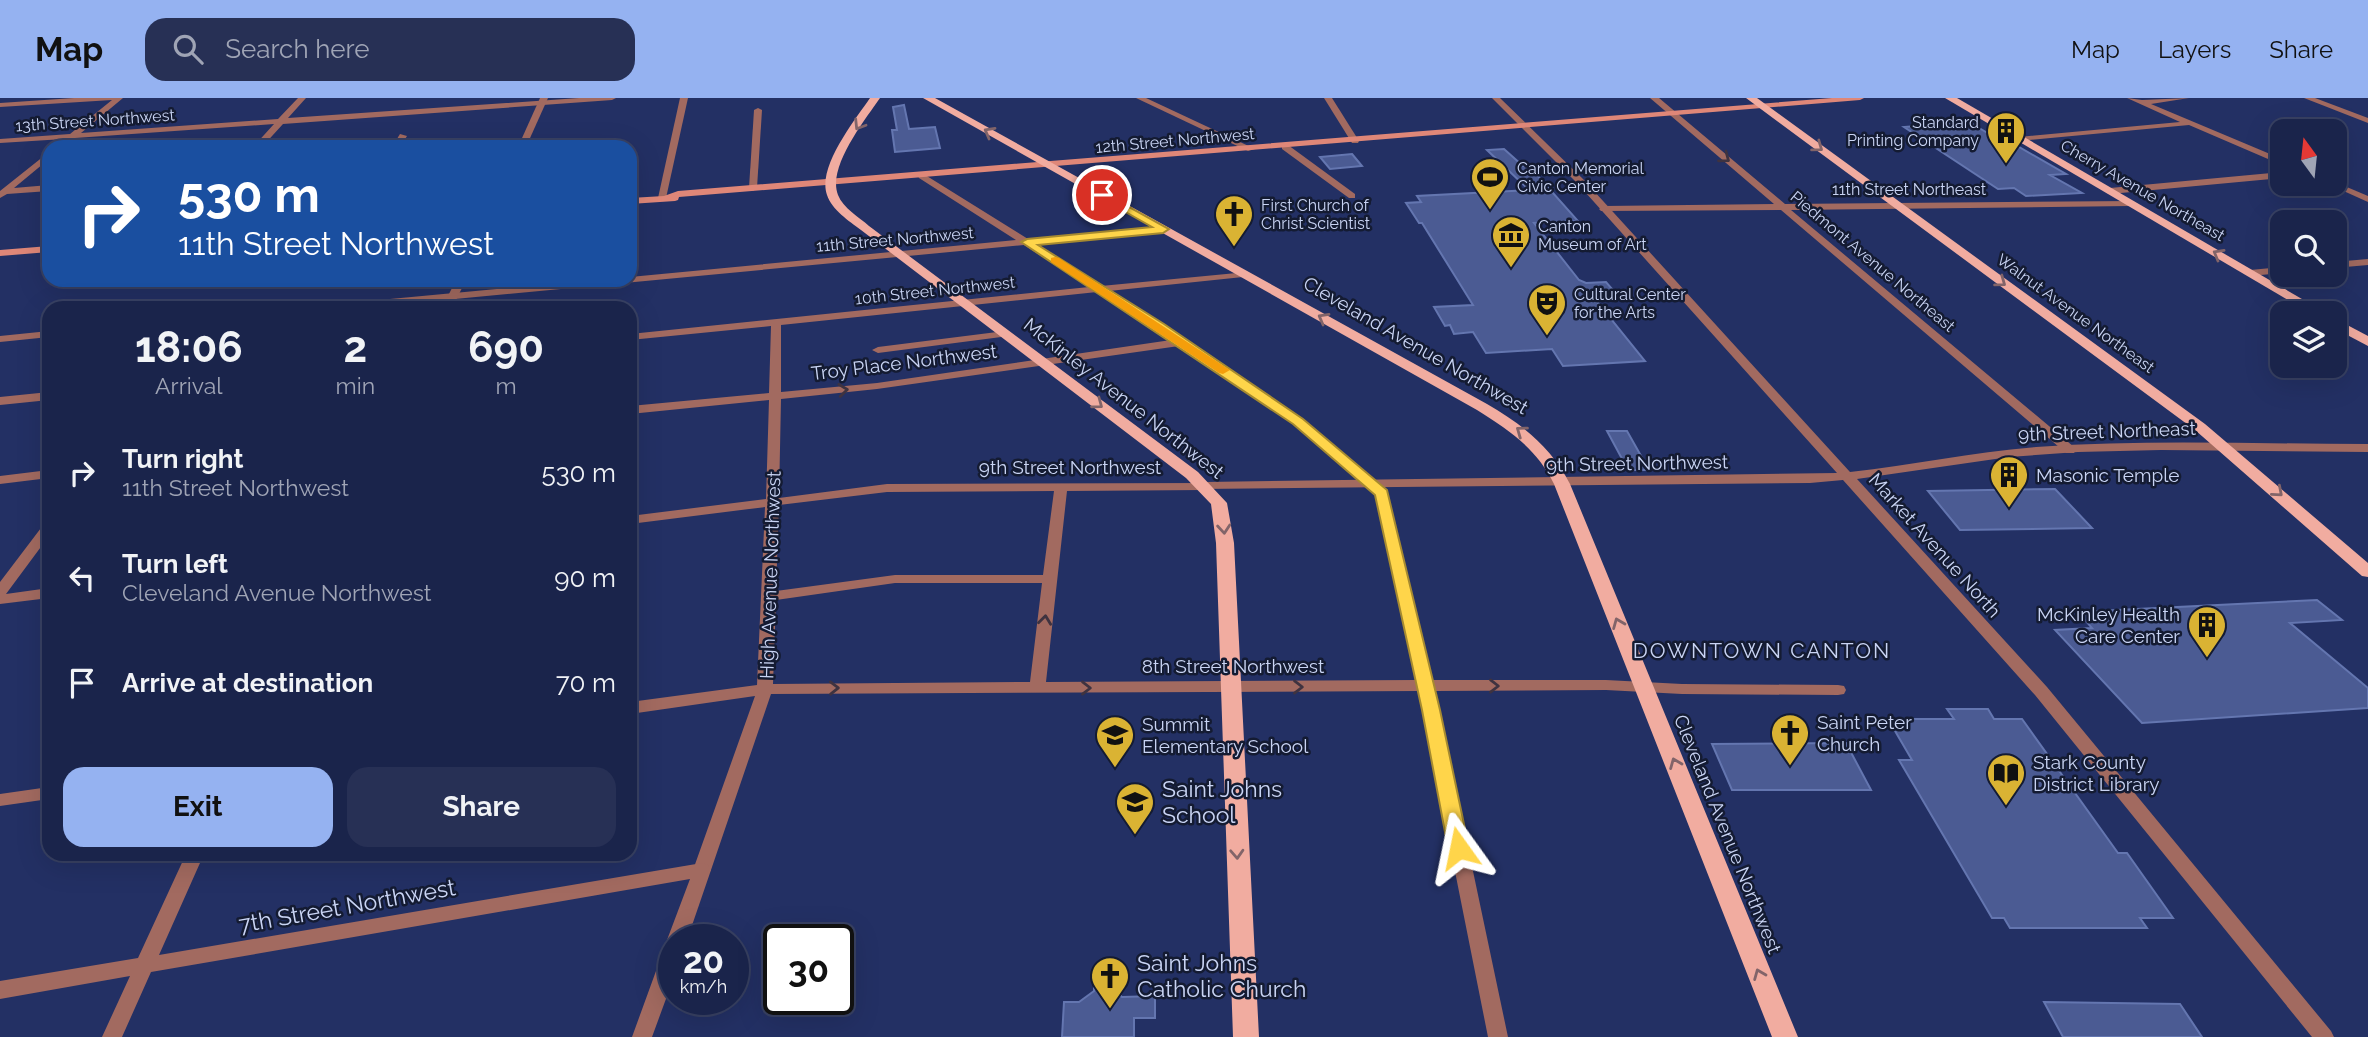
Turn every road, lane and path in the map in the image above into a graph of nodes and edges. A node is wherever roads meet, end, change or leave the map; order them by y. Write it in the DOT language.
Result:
graph roads {
  1 [pos="110,98"];
  2 [pos="120,98"];
  3 [pos="302,98"];
  4 [pos="429,98"];
  5 [pos="612,98"];
  6 [pos="684,98"];
  7 [pos="875,98"];
  8 [pos="929,98"];
  9 [pos="1140,98"];
  10 [pos="1328,98"];
  11 [pos="1496,98"];
  12 [pos="1654,98"];
  13 [pos="1751,98"];
  14 [pos="1860,98"];
  15 [pos="1950,98"];
  16 [pos="2131,98"];
  17 [pos="2185,98"];
  18 [pos="2308,98"];
  19 [pos="543,101"];
  20 [pos="2140,102"];
  21 [pos="0,106"];
  22 [pos="1763,106"];
  23 [pos="758,110"];
  24 [pos="420,112"];
  25 [pos="1673,114"];
  26 [pos="281,121"];
  27 [pos="2368,121"];
  28 [pos="2190,123"];
  29 [pos="1524,127"];
  30 [pos="73,136"];
  31 [pos="403,136"];
  32 [pos="2019,139"];
  33 [pos="68,140"];
  34 [pos="263,140"];
  35 [pos="400,140"];
  36 [pos="525,140"];
  37 [pos="0,141"];
  38 [pos="1355,141"];
  39 [pos="1285,146"];
  40 [pos="1251,149"];
  41 [pos="2270,157"];
  42 [pos="42,161"];
  43 [pos="1049,166"];
  44 [pos="922,176"];
  45 [pos="2270,176"];
  46 [pos="829,184"];
  47 [pos="753,188"];
  48 [pos="42,189"];
  49 [pos="2347,190"];
  50 [pos="2110,191"];
  51 [pos="2,193"];
  52 [pos="1352,196"];
  53 [pos="665,198"];
  54 [pos="2368,199"];
  55 [pos="637,200"];
  56 [pos="2130,203"];
  57 [pos="1783,205"];
  58 [pos="1897,205"];
  59 [pos="1604,209"];
  60 [pos="1163,229"];
  61 [pos="1027,242"];
  62 [pos="42,250"];
  63 [pos="0,253"];
  64 [pos="900,254"];
  65 [pos="2368,262"];
  66 [pos="2347,264"];
  67 [pos="2270,271"];
  68 [pos="2250,273"];
  69 [pos="1244,274"];
  70 [pos="637,279"];
  71 [pos="458,287"];
  72 [pos="551,287"];
  73 [pos="1100,289"];
  74 [pos="453,296"];
  75 [pos="400,301"];
  76 [pos="450,301"];
  77 [pos="2298,301"];
  78 [pos="963,302"];
  79 [pos="776,322"];
  80 [pos="2347,330"];
  81 [pos="1005,334"];
  82 [pos="42,335"];
  83 [pos="637,336"];
  84 [pos="0,339"];
  85 [pos="1182,342"];
  86 [pos="2368,342"];
  87 [pos="878,350"];
  88 [pos="1043,363"];
  89 [pos="775,396"];
  90 [pos="42,397"];
  91 [pos="0,401"];
  92 [pos="637,409"];
  93 [pos="2226,448"];
  94 [pos="2368,448"];
  95 [pos="2070,450"];
  96 [pos="42,475"];
  97 [pos="1848,477"];
  98 [pos="0,480"];
  99 [pos="1373,484"];
  100 [pos="1562,484"];
  101 [pos="1061,486"];
  102 [pos="1205,486"];
  103 [pos="772,502"];
  104 [pos="637,519"];
  105 [pos="42,536"];
  106 [pos="2368,572"];
  107 [pos="1050,579"];
  108 [pos="0,592"];
  109 [pos="42,594"];
  110 [pos="769,596"];
  111 [pos="0,599"];
  112 [pos="1426,686"];
  113 [pos="1644,686"];
  114 [pos="1230,687"];
  115 [pos="1037,688"];
  116 [pos="765,689"];
  117 [pos="1838,690"];
  118 [pos="637,707"];
  119 [pos="42,794"];
  120 [pos="0,800"];
  121 [pos="192,861"];
  122 [pos="702,870"];
  123 [pos="683,924"];
  124 [pos="144,966"];
  125 [pos="0,990"];
  126 [pos="658,993"];
  127 [pos="112,1037"];
  128 [pos="642,1037"];
  129 [pos="1246,1037"];
  130 [pos="1497,1037"];
  131 [pos="1785,1037"];
  132 [pos="2324,1037"];
  1 -- 21 [label="street"];
  2 -- 30 [label="street"];
  3 -- 26 [label="street"];
  4 -- 24 [label="street"];
  5 -- 19 [label="street, 13th Street Northwest"];
  6 -- 53 [label="street"];
  7 -- 46 [label="main road, one-way"];
  43 -- 8 [label="main road, Cleveland Avenue Northwest, one-way"];
  9 -- 40 [label="street"];
  10 -- 38 [label="street"];
  11 -- 29 [label="street, Market Avenue North"];
  12 -- 25 [label="street, Piedmont Avenue Northeast"];
  13 -- 22 [label="main road, Walnut Avenue Northeast"];
  14 -- 22 [label="main road, 12th Street Northwest"];
  15 -- 32 [label="main road, Cherry Avenue Northeast"];
  16 -- 20 [label="street"];
  17 -- 20 [label="street"];
  18 -- 27 [label="street"];
  19 -- 24 [label="street, 13th Street Northwest"];
  19 -- 36 [label="street"];
  20 -- 28 [label="street"];
  22 -- 25 [label="main road, 12th Street Northwest"];
  22 -- 58 [label="main road, Walnut Avenue Northeast, one-way"];
  23 -- 47 [label="street"];
  24 -- 26 [label="street, 13th Street Northwest"];
  25 -- 29 [label="main road, 12th Street Northwest"];
  25 -- 57 [label="street, Piedmont Avenue Northeast, one-way"];
  26 -- 30 [label="street, 13th Street Northwest"];
  26 -- 34 [label="street"];
  28 -- 32 [label="street"];
  28 -- 41 [label="street"];
  29 -- 38 [label="main road, 12th Street Northwest"];
  29 -- 59 [label="street, Market Avenue North"];
  30 -- 33 [label="street"];
  30 -- 37 [label="street, 13th Street Northwest"];
  31 -- 35 [label="street"];
  32 -- 50 [label="main road, Cherry Avenue Northeast"];
  38 -- 39 [label="main road, 12th Street Northwest"];
  39 -- 40 [label="main road, 12th Street Northwest"];
  39 -- 52 [label="street"];
  40 -- 43 [label="main road, 12th Street Northwest"];
  42 -- 51 [label="street"];
  43 -- 44 [label="main road, 12th Street Northwest"];
  43 -- 60 [label="main road, Cleveland Avenue Northwest"];
  44 -- 46 [label="main road, 12th Street Northwest"];
  44 -- 61 [label="street"];
  45 -- 50 [label="street"];
  46 -- 47 [label="main road, 12th Street Northwest"];
  46 -- 53 [label="main road, 12th Street Northwest"];
  46 -- 64 [label="main road, McKinley Avenue Northwest"];
  47 -- 53 [label="main road, 12th Street Northwest"];
  48 -- 51 [label="street"];
  49 -- 54 [label="street"];
  50 -- 56 [label="main road, Cherry Avenue Northeast"];
  53 -- 55 [label="main road, 12th Street Northwest"];
  56 -- 58 [label="street, 11th Street Northeast"];
  68 -- 56 [label="main road, Cherry Avenue Northeast, one-way"];
  57 -- 58 [label="street, 11th Street Northeast"];
  57 -- 59 [label="street, 11th Street Northeast"];
  57 -- 95 [label="street, Piedmont Avenue Northeast"];
  58 -- 93 [label="main road, Walnut Avenue Northeast, one-way"];
  59 -- 97 [label="street, Market Avenue North"];
  60 -- 61 [label="street, 11th Street Northwest"];
  60 -- 69 [label="main road, Cleveland Avenue Northwest"];
  61 -- 64 [label="street, 11th Street Northwest"];
  61 -- 73 [label="street"];
  62 -- 63 [label="main road"];
  64 -- 70 [label="street, 11th Street Northwest"];
  64 -- 78 [label="main road, McKinley Avenue Northwest"];
  65 -- 66 [label="street"];
  67 -- 68 [label="street"];
  68 -- 77 [label="main road, Cherry Avenue Northeast"];
  69 -- 73 [label="street, 10th Street Northwest"];
  100 -- 69 [label="main road, Cleveland Avenue Northwest, one-way"];
  71 -- 74 [label="street"];
  72 -- 74 [label="street, 11th Street Northwest"];
  73 -- 78 [label="street, 10th Street Northwest"];
  73 -- 85 [label="street"];
  74 -- 75 [label="street, 11th Street Northwest"];
  74 -- 76 [label="street"];
  78 -- 79 [label="street, 10th Street Northwest"];
  78 -- 81 [label="main road, McKinley Avenue Northwest"];
  79 -- 83 [label="street, 10th Street Northwest"];
  79 -- 89 [label="street, High Avenue Northwest"];
  80 -- 86 [label="main road"];
  81 -- 87 [label="street"];
  81 -- 88 [label="main road, McKinley Avenue Northwest"];
  82 -- 84 [label="street"];
  85 -- 88 [label="street, Troy Place Northwest"];
  85 -- 99 [label="street"];
  89 -- 88 [label="street, Troy Place Northwest, one-way"];
  88 -- 102 [label="main road, McKinley Avenue Northwest, one-way"];
  89 -- 92 [label="street, Troy Place Northwest"];
  89 -- 103 [label="street, High Avenue Northwest"];
  90 -- 91 [label="street"];
  93 -- 94 [label="street, 9th Street Northeast"];
  93 -- 95 [label="street, 9th Street Northeast"];
  93 -- 106 [label="main road, Walnut Avenue Northeast, one-way"];
  95 -- 97 [label="street, 9th Street Northeast"];
  96 -- 98 [label="street"];
  97 -- 100 [label="street, 9th Street Northwest"];
  97 -- 132 [label="street, Market Avenue North"];
  99 -- 100 [label="street, 9th Street Northwest"];
  99 -- 102 [label="street, 9th Street Northwest"];
  99 -- 112 [label="street"];
  113 -- 100 [label="main road, Cleveland Avenue Northwest, one-way"];
  101 -- 102 [label="street, 9th Street Northwest"];
  101 -- 103 [label="street, 9th Street Northwest"];
  101 -- 107 [label="street"];
  102 -- 114 [label="main road, McKinley Avenue Northwest, one-way"];
  103 -- 104 [label="street, 9th Street Northwest"];
  103 -- 110 [label="street, High Avenue Northwest"];
  105 -- 108 [label="street"];
  107 -- 110 [label="street"];
  115 -- 107 [label="street, one-way"];
  109 -- 111 [label="street"];
  110 -- 116 [label="street, High Avenue Northwest"];
  112 -- 113 [label="street, 8th Street Northwest, one-way"];
  114 -- 112 [label="street, 8th Street Northwest, one-way"];
  112 -- 130 [label="street"];
  113 -- 117 [label="street, 8th Street Northwest"];
  131 -- 113 [label="main road, Cleveland Avenue Northwest, one-way"];
  115 -- 114 [label="street, 8th Street Northwest, one-way"];
  114 -- 129 [label="main road, McKinley Avenue Northwest, one-way"];
  116 -- 115 [label="street, 8th Street Northwest, one-way"];
  116 -- 118 [label="street, 8th Street Northwest"];
  116 -- 122 [label="street, High Avenue Northwest"];
  119 -- 120 [label="street"];
  121 -- 124 [label="street"];
  122 -- 123 [label="street, High Avenue Northwest"];
  122 -- 124 [label="street, 7th Street Northwest"];
  124 -- 125 [label="street, 7th Street Northwest"];
  124 -- 127 [label="street"];
  126 -- 128 [label="street"];
}
